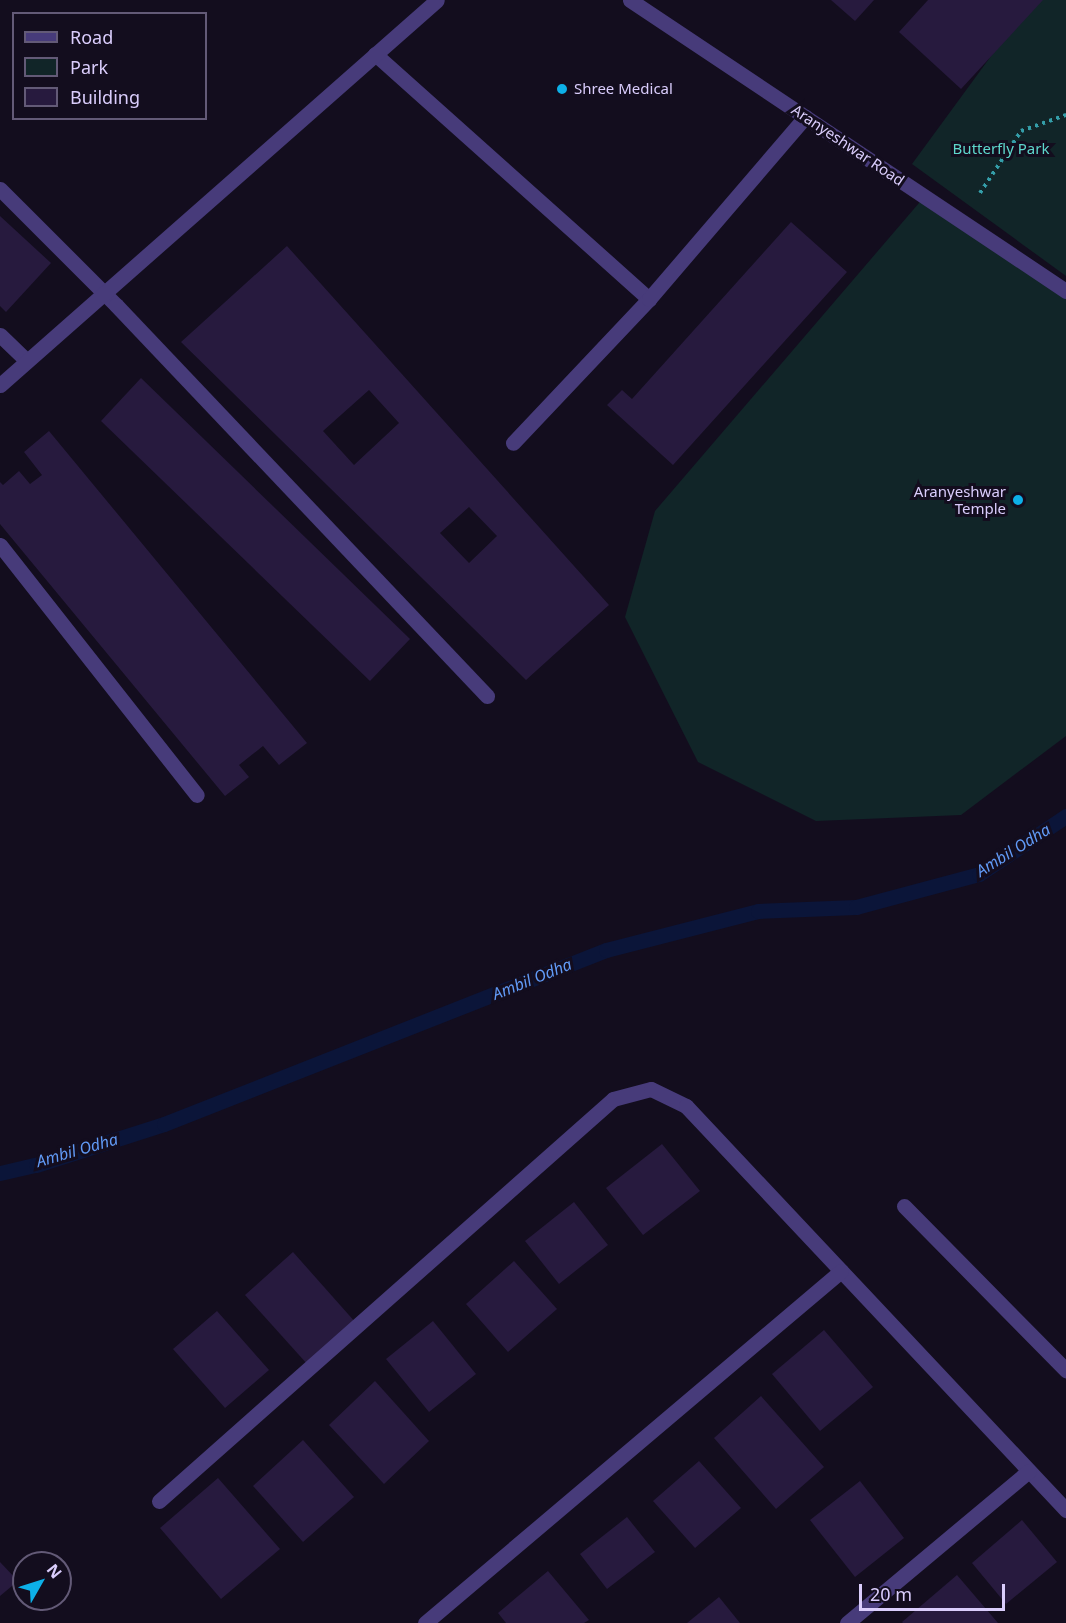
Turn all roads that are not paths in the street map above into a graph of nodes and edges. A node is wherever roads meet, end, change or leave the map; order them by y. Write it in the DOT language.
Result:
graph roads {
  1 [pos="437,0"];
  2 [pos="630,0"];
  3 [pos="375,54"];
  4 [pos="805,117"];
  5 [pos="0,189"];
  6 [pos="1066,291"];
  7 [pos="104,294"];
  8 [pos="649,299"];
  9 [pos="0,335"];
  10 [pos="27,361"];
  11 [pos="0,385"];
  12 [pos="513,443"];
  13 [pos="0,545"];
  14 [pos="487,696"];
  15 [pos="197,795"];
  16 [pos="904,1206"];
  17 [pos="842,1271"];
  18 [pos="1066,1370"];
  19 [pos="1029,1471"];
  20 [pos="159,1501"];
  21 [pos="1066,1510"];
  22 [pos="425,1623"];
  23 [pos="847,1623"];
  1 -- 3 [label="street"];
  2 -- 4 [label="street, Aranyeshwar Road"];
  3 -- 7 [label="street"];
  3 -- 8 [label="street"];
  4 -- 6 [label="street, Aranyeshwar Road"];
  4 -- 8 [label="street"];
  5 -- 7 [label="street"];
  7 -- 10 [label="street"];
  7 -- 14 [label="street"];
  8 -- 12 [label="street"];
  9 -- 10 [label="street"];
  10 -- 11 [label="street"];
  13 -- 15 [label="street"];
  16 -- 18 [label="street"];
  17 -- 19 [label="street"];
  17 -- 20 [label="street"];
  17 -- 22 [label="street"];
  19 -- 21 [label="street"];
  19 -- 23 [label="street"];
}
